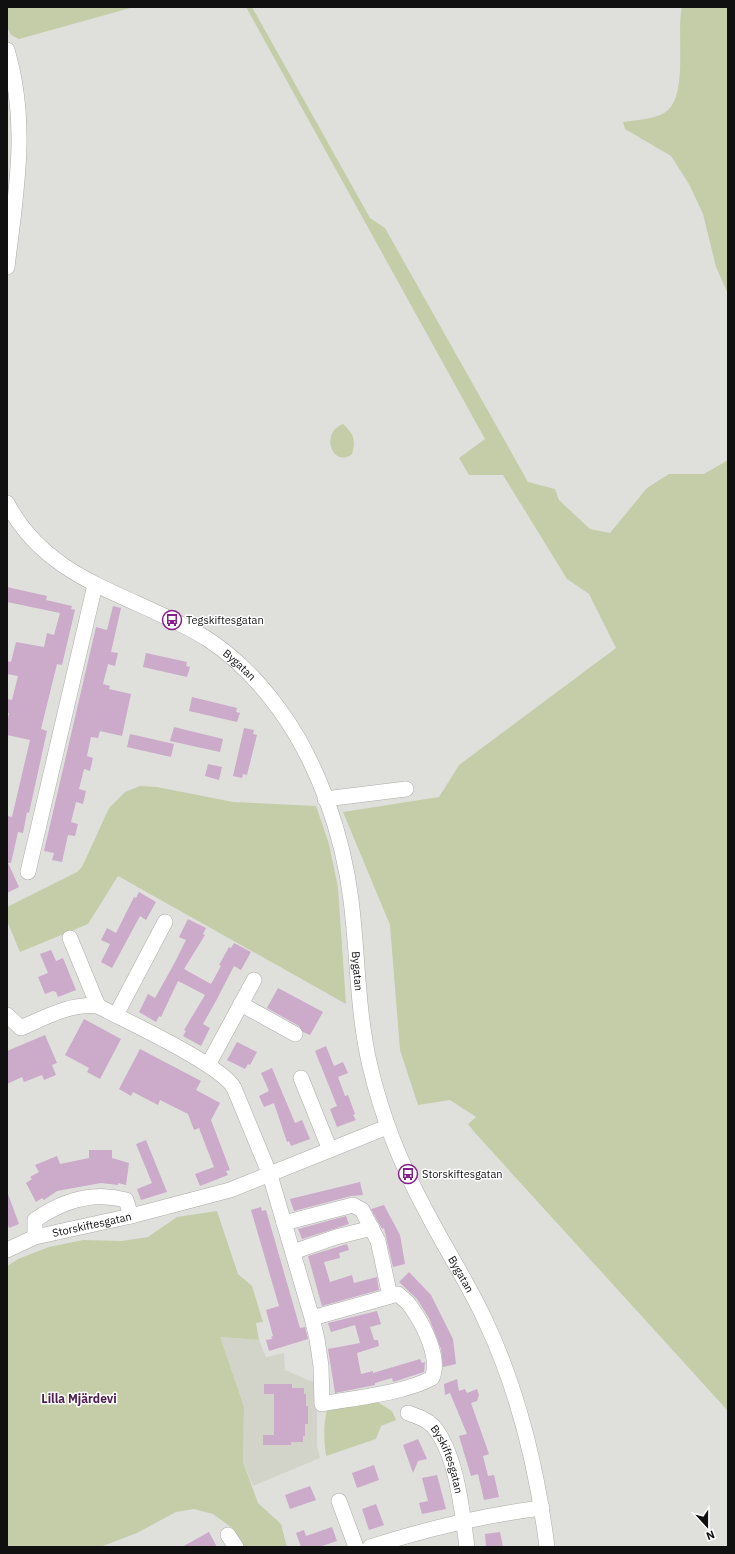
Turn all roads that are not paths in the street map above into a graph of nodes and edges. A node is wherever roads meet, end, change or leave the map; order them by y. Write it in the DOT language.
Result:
graph roads {
  1 [pos="7,50"];
  2 [pos="7,267"];
  3 [pos="9,511"];
  4 [pos="95,585"];
  5 [pos="406,789"];
  6 [pos="325,799"];
  7 [pos="28,872"];
  8 [pos="165,922"];
  9 [pos="70,938"];
  10 [pos="254,980"];
  11 [pos="240,1004"];
  12 [pos="98,1006"];
  13 [pos="7,1015"];
  14 [pos="116,1016"];
  15 [pos="295,1034"];
  16 [pos="208,1065"];
  17 [pos="300,1078"];
  18 [pos="387,1127"];
  19 [pos="330,1150"];
  20 [pos="270,1175"];
  21 [pos="131,1216"];
  22 [pos="284,1223"];
  23 [pos="372,1228"];
  24 [pos="36,1237"];
  25 [pos="7,1250"];
  26 [pos="293,1252"];
  27 [pos="390,1296"];
  28 [pos="312,1318"];
  29 [pos="408,1413"];
  30 [pos="340,1501"];
  31 [pos="542,1508"];
  32 [pos="463,1522"];
  33 [pos="356,1547"];
  34 [pos="370,1547"];
  35 [pos="467,1547"];
  36 [pos="547,1547"];
  1 -- 2 [label="street"];
  3 -- 4 [label="street, Bygatan"];
  4 -- 6 [label="street, Bygatan"];
  4 -- 7 [label="street"];
  5 -- 6 [label="street"];
  6 -- 18 [label="street, Bygatan"];
  8 -- 14 [label="street"];
  9 -- 12 [label="street"];
  10 -- 11 [label="street"];
  11 -- 15 [label="street"];
  11 -- 16 [label="street"];
  12 -- 13 [label="street"];
  12 -- 14 [label="street"];
  14 -- 16 [label="street"];
  16 -- 20 [label="street"];
  17 -- 19 [label="street"];
  18 -- 19 [label="street, Storskiftesgatan"];
  18 -- 31 [label="street, Bygatan"];
  19 -- 20 [label="street, Storskiftesgatan"];
  20 -- 21 [label="street, Storskiftesgatan"];
  20 -- 22 [label="street"];
  21 -- 24 [label="street, Storskiftesgatan"];
  21 -- 24 [label="street"];
  22 -- 23 [label="street"];
  22 -- 26 [label="street"];
  23 -- 26 [label="street"];
  23 -- 27 [label="street"];
  24 -- 25 [label="street, Storskiftesgatan"];
  26 -- 28 [label="street"];
  27 -- 28 [label="street"];
  27 -- 28 [label="street"];
  29 -- 32 [label="street, Byskiftesgatan"];
  30 -- 33 [label="street"];
  31 -- 32 [label="street"];
  31 -- 36 [label="street, Bygatan"];
  32 -- 34 [label="street"];
  32 -- 35 [label="street, Byskiftesgatan"];
}
